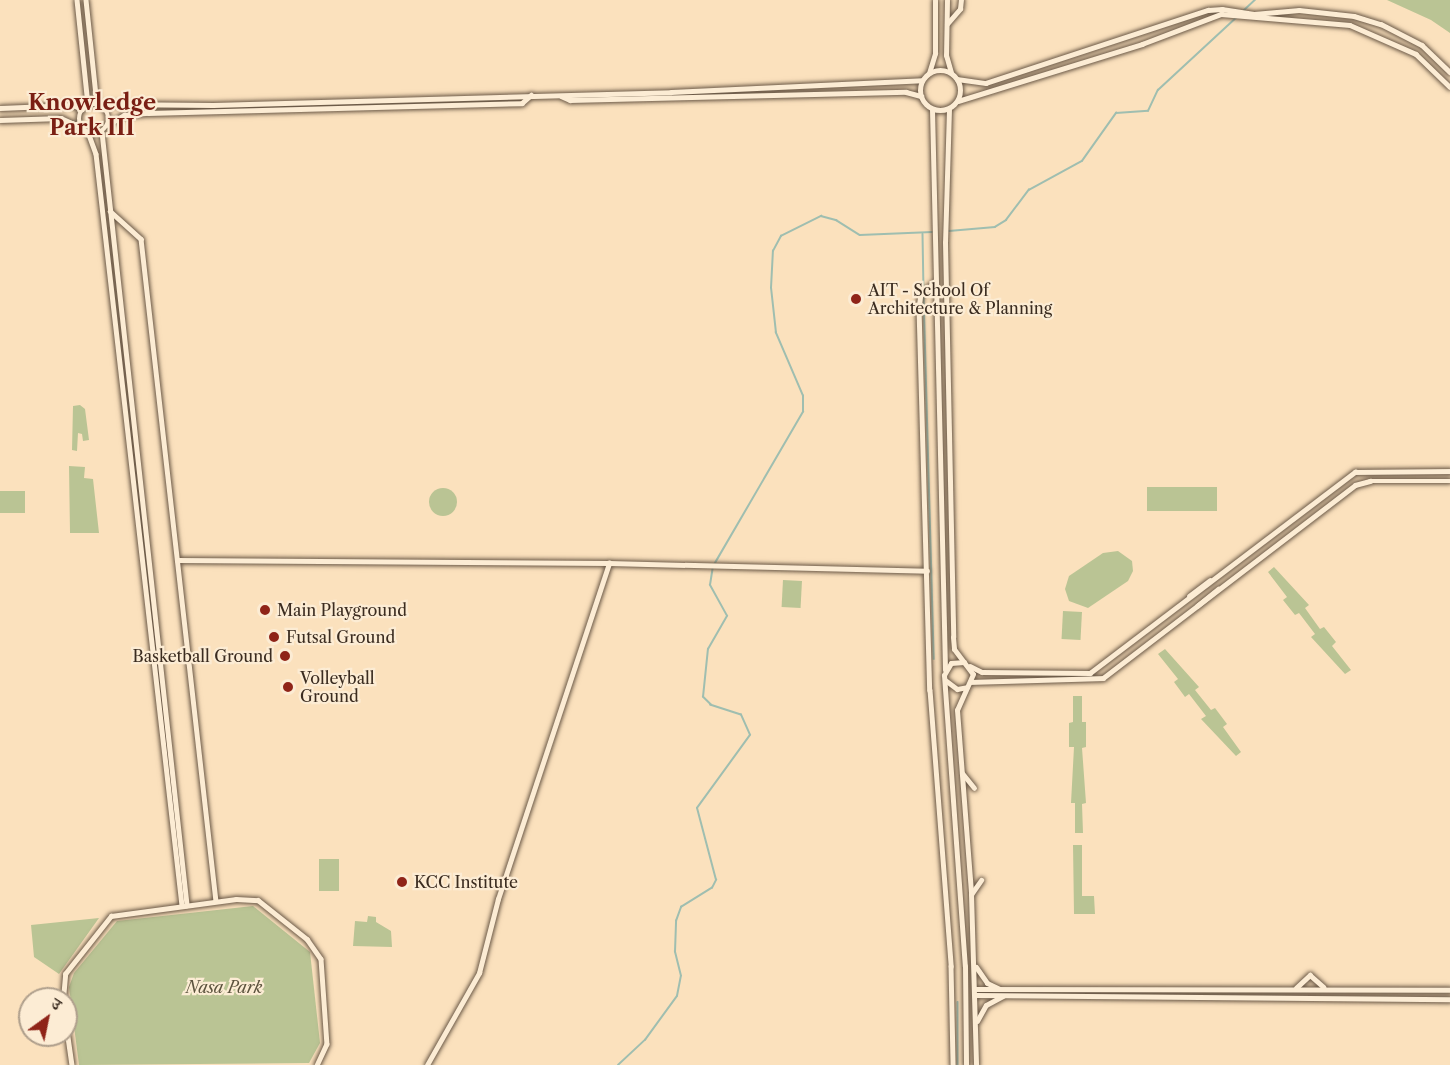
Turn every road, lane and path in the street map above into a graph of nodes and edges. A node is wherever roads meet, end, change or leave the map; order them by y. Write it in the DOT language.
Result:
graph roads {
  1 [pos="77,0"];
  2 [pos="86,0"];
  3 [pos="935,0"];
  4 [pos="947,0"];
  5 [pos="961,0"];
  6 [pos="1221,11"];
  7 [pos="1254,17"];
  8 [pos="946,24"];
  9 [pos="1450,72"];
  10 [pos="928,74"];
  11 [pos="955,77"];
  12 [pos="922,80"];
  13 [pos="1450,87"];
  14 [pos="531,95"];
  15 [pos="561,96"];
  16 [pos="921,96"];
  17 [pos="958,101"];
  18 [pos="97,104"];
  19 [pos="88,105"];
  20 [pos="103,107"];
  21 [pos="0,108"];
  22 [pos="82,109"];
  23 [pos="932,109"];
  24 [pos="949,109"];
  25 [pos="0,120"];
  26 [pos="108,125"];
  27 [pos="80,127"];
  28 [pos="88,132"];
  29 [pos="102,132"];
  30 [pos="110,211"];
  31 [pos="936,282"];
  32 [pos="1450,471"];
  33 [pos="1450,481"];
  34 [pos="177,560"];
  35 [pos="609,563"];
  36 [pos="927,572"];
  37 [pos="967,664"];
  38 [pos="945,670"];
  39 [pos="945,680"];
  40 [pos="969,685"];
  41 [pos="961,772"];
  42 [pos="974,788"];
  43 [pos="958,869"];
  44 [pos="970,874"];
  45 [pos="981,880"];
  46 [pos="971,894"];
  47 [pos="216,901"];
  48 [pos="185,905"];
  49 [pos="975,965"];
  50 [pos="64,987"];
  51 [pos="1000,989"];
  52 [pos="1293,989"];
  53 [pos="1329,989"];
  54 [pos="1450,990"];
  55 [pos="976,992"];
  56 [pos="1003,996"];
  57 [pos="1413,999"];
  58 [pos="1450,999"];
  59 [pos="1413,1007"];
  60 [pos="976,1025"];
  61 [pos="69,1047"];
  62 [pos="965,1064"];
  63 [pos="72,1065"];
  64 [pos="317,1065"];
  65 [pos="426,1065"];
  66 [pos="952,1065"];
  67 [pos="976,1065"];
  1 -- 19 [label="street"];
  2 -- 18 [label="street"];
  3 -- 10 [label="main road"];
  4 -- 8 [label="main road"];
  5 -- 8 [label="street"];
  6 -- 7 [label="street"];
  6 -- 11 [label="street"];
  6 -- 17 [label="street"];
  7 -- 9 [label="street"];
  7 -- 13 [label="street"];
  8 -- 11 [label="main road"];
  10 -- 11 [label="main road"];
  10 -- 12 [label="main road"];
  11 -- 17 [label="main road"];
  12 -- 15 [label="street"];
  12 -- 16 [label="main road"];
  14 -- 15 [label="street"];
  14 -- 20 [label="street"];
  14 -- 26 [label="street"];
  15 -- 16 [label="street"];
  16 -- 23 [label="main road"];
  17 -- 24 [label="main road"];
  18 -- 19 [label="street"];
  18 -- 20 [label="street"];
  19 -- 22 [label="street"];
  20 -- 26 [label="street"];
  21 -- 22 [label="street"];
  22 -- 27 [label="street"];
  23 -- 24 [label="main road"];
  23 -- 31 [label="main road"];
  24 -- 37 [label="main road"];
  25 -- 27 [label="street"];
  26 -- 29 [label="street"];
  27 -- 28 [label="street"];
  28 -- 29 [label="street"];
  28 -- 48 [label="street"];
  29 -- 30 [label="street"];
  30 -- 34 [label="street"];
  30 -- 48 [label="street"];
  31 -- 36 [label="street"];
  31 -- 38 [label="main road"];
  32 -- 37 [label="street"];
  33 -- 40 [label="street"];
  34 -- 35 [label="street"];
  34 -- 47 [label="street"];
  35 -- 36 [label="street"];
  35 -- 65 [label="street"];
  36 -- 66 [label="street"];
  37 -- 38 [label="main road"];
  37 -- 40 [label="main road"];
  38 -- 39 [label="main road"];
  39 -- 40 [label="main road"];
  39 -- 43 [label="main road"];
  40 -- 41 [label="main road"];
  41 -- 42 [label="main road"];
  41 -- 44 [label="main road"];
  43 -- 44 [label="main road"];
  43 -- 62 [label="main road"];
  44 -- 46 [label="main road"];
  45 -- 46 [label="main road"];
  46 -- 49 [label="main road"];
  47 -- 48 [label="street"];
  47 -- 64 [label="street"];
  48 -- 50 [label="street"];
  49 -- 51 [label="main road"];
  49 -- 55 [label="main road"];
  51 -- 52 [label="street"];
  51 -- 55 [label="street"];
  52 -- 53 [label="street"];
  52 -- 53 [label="street"];
  53 -- 54 [label="street"];
  55 -- 56 [label="street"];
  55 -- 60 [label="main road"];
  56 -- 57 [label="street"];
  56 -- 60 [label="main road"];
  57 -- 58 [label="street"];
  57 -- 59 [label="street"];
  60 -- 67 [label="main road"];
  61 -- 63 [label="street"];
}
